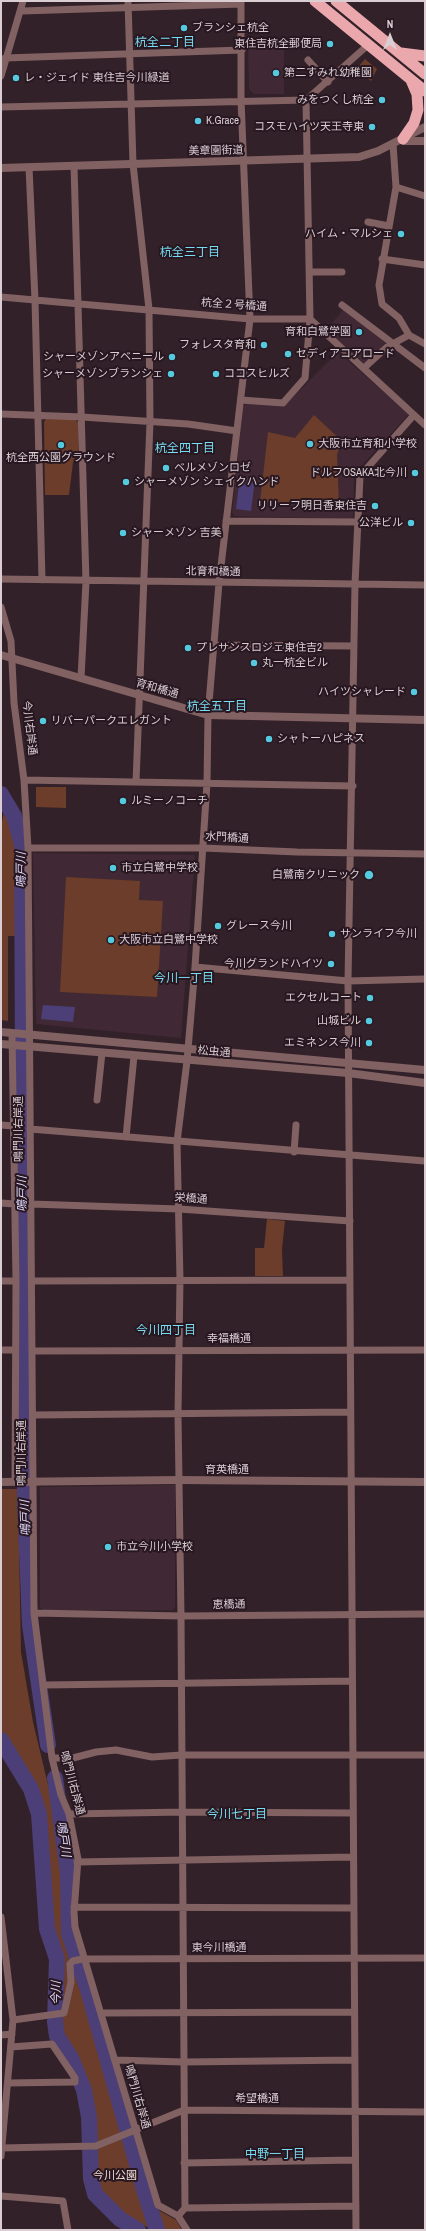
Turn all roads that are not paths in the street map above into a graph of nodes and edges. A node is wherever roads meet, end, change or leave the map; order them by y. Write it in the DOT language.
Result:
graph roads {
  1 [pos="24,1"];
  2 [pos="315,1"];
  3 [pos="336,1"];
  4 [pos="241,2"];
  5 [pos="129,4"];
  6 [pos="22,10"];
  7 [pos="368,45"];
  8 [pos="242,50"];
  9 [pos="395,50"];
  10 [pos="129,54"];
  11 [pos="425,56"];
  12 [pos="6,58"];
  13 [pos="308,60"];
  14 [pos="425,74"];
  15 [pos="1,76"];
  16 [pos="410,78"];
  17 [pos="328,82"];
  18 [pos="425,91"];
  19 [pos="241,100"];
  20 [pos="306,100"];
  21 [pos="130,104"];
  22 [pos="1,108"];
  23 [pos="425,127"];
  24 [pos="398,141"];
  25 [pos="425,141"];
  26 [pos="307,159"];
  27 [pos="245,161"];
  28 [pos="133,164"];
  29 [pos="74,166"];
  30 [pos="29,167"];
  31 [pos="1,168"];
  32 [pos="396,187"];
  33 [pos="425,196"];
  34 [pos="368,222"];
  35 [pos="389,226"];
  36 [pos="382,259"];
  37 [pos="425,265"];
  38 [pos="310,272"];
  39 [pos="342,272"];
  40 [pos="1,296"];
  41 [pos="35,300"];
  42 [pos="79,304"];
  43 [pos="342,305"];
  44 [pos="149,309"];
  45 [pos="250,319"];
  46 [pos="310,319"];
  47 [pos="410,335"];
  48 [pos="394,344"];
  49 [pos="425,344"];
  50 [pos="364,368"];
  51 [pos="425,368"];
  52 [pos="241,400"];
  53 [pos="1,414"];
  54 [pos="38,415"];
  55 [pos="414,415"];
  56 [pos="82,417"];
  57 [pos="150,422"];
  58 [pos="425,425"];
  59 [pos="237,431"];
  60 [pos="226,520"];
  61 [pos="358,522"];
  62 [pos="1,579"];
  63 [pos="42,580"];
  64 [pos="144,581"];
  65 [pos="86,582"];
  66 [pos="219,583"];
  67 [pos="355,584"];
  68 [pos="425,585"];
  69 [pos="1,607"];
  70 [pos="214,644"];
  71 [pos="354,646"];
  72 [pos="7,656"];
  73 [pos="81,678"];
  74 [pos="138,695"];
  75 [pos="208,715"];
  76 [pos="354,720"];
  77 [pos="425,720"];
  78 [pos="24,780"];
  79 [pos="136,782"];
  80 [pos="207,783"];
  81 [pos="352,786"];
  82 [pos="28,848"];
  83 [pos="203,848"];
  84 [pos="352,853"];
  85 [pos="425,854"];
  86 [pos="195,967"];
  87 [pos="425,979"];
  88 [pos="348,981"];
  89 [pos="1,1032"];
  90 [pos="12,1033"];
  91 [pos="30,1035"];
  92 [pos="1,1044"];
  93 [pos="12,1045"];
  94 [pos="30,1046"];
  95 [pos="188,1049"];
  96 [pos="102,1053"];
  97 [pos="134,1056"];
  98 [pos="187,1060"];
  99 [pos="348,1062"];
  100 [pos="425,1070"];
  101 [pos="348,1073"];
  102 [pos="425,1083"];
  103 [pos="97,1100"];
  104 [pos="1,1125"];
  105 [pos="296,1125"];
  106 [pos="13,1126"];
  107 [pos="30,1130"];
  108 [pos="126,1137"];
  109 [pos="177,1142"];
  110 [pos="294,1152"];
  111 [pos="349,1157"];
  112 [pos="425,1162"];
  113 [pos="1,1204"];
  114 [pos="14,1204"];
  115 [pos="31,1204"];
  116 [pos="179,1209"];
  117 [pos="350,1221"];
  118 [pos="180,1280"];
  119 [pos="349,1280"];
  120 [pos="1,1281"];
  121 [pos="16,1281"];
  122 [pos="32,1281"];
  123 [pos="349,1349"];
  124 [pos="1,1350"];
  125 [pos="14,1350"];
  126 [pos="178,1350"];
  127 [pos="425,1350"];
  128 [pos="33,1351"];
  129 [pos="350,1412"];
  130 [pos="178,1414"];
  131 [pos="33,1415"];
  132 [pos="178,1480"];
  133 [pos="1,1482"];
  134 [pos="17,1482"];
  135 [pos="32,1482"];
  136 [pos="350,1482"];
  137 [pos="425,1482"];
  138 [pos="34,1613"];
  139 [pos="352,1614"];
  140 [pos="425,1614"];
  141 [pos="181,1616"];
  142 [pos="352,1681"];
  143 [pos="181,1683"];
  144 [pos="44,1685"];
  145 [pos="181,1755"];
  146 [pos="425,1755"];
  147 [pos="352,1756"];
  148 [pos="52,1758"];
  149 [pos="183,1812"];
  150 [pos="352,1812"];
  151 [pos="69,1814"];
  152 [pos="352,1857"];
  153 [pos="182,1860"];
  154 [pos="78,1862"];
  155 [pos="74,1907"];
  156 [pos="183,1908"];
  157 [pos="353,1908"];
  158 [pos="1,1917"];
  159 [pos="425,1958"];
  160 [pos="84,1959"];
  161 [pos="353,1959"];
  162 [pos="183,1960"];
  163 [pos="10,1992"];
  164 [pos="1,1993"];
  165 [pos="184,2012"];
  166 [pos="354,2012"];
  167 [pos="102,2013"];
  168 [pos="13,2020"];
  169 [pos="12,2034"];
  170 [pos="1,2035"];
  171 [pos="11,2047"];
  172 [pos="115,2060"];
  173 [pos="354,2060"];
  174 [pos="183,2062"];
  175 [pos="5,2075"];
  176 [pos="8,2083"];
  177 [pos="184,2110"];
  178 [pos="354,2110"];
  179 [pos="425,2112"];
  180 [pos="133,2130"];
  181 [pos="2,2148"];
  182 [pos="1,2156"];
  183 [pos="355,2160"];
  184 [pos="184,2163"];
  185 [pos="1,2196"];
  186 [pos="356,2206"];
  187 [pos="185,2208"];
  188 [pos="178,2216"];
  189 [pos="68,2230"];
  190 [pos="187,2230"];
  191 [pos="356,2230"];
  1 -- 6 [label="street"];
  2 -- 7 [label="highway"];
  3 -- 9 [label="highway"];
  4 -- 5 [label="street"];
  4 -- 8 [label="street"];
  5 -- 6 [label="street"];
  5 -- 10 [label="street"];
  6 -- 12 [label="street"];
  7 -- 16 [label="highway"];
  7 -- 17 [label="street"];
  8 -- 10 [label="street"];
  8 -- 19 [label="street"];
  9 -- 11 [label="highway"];
  9 -- 14 [label="highway"];
  10 -- 12 [label="street"];
  10 -- 21 [label="street"];
  12 -- 15 [label="street"];
  13 -- 17 [label="street"];
  16 -- 18 [label="highway"];
  16 -- 24 [label="highway"];
  17 -- 20 [label="street"];
  19 -- 20 [label="street"];
  19 -- 21 [label="street"];
  19 -- 27 [label="street"];
  20 -- 26 [label="street"];
  21 -- 22 [label="street"];
  21 -- 28 [label="street"];
  23 -- 24 [label="street, 美章園街道"];
  24 -- 25 [label="street"];
  24 -- 26 [label="street, 美章園街道"];
  24 -- 32 [label="street"];
  26 -- 27 [label="street, 美章園街道"];
  26 -- 38 [label="street"];
  27 -- 28 [label="street, 美章園街道"];
  27 -- 45 [label="street"];
  28 -- 29 [label="street, 美章園街道"];
  28 -- 44 [label="street"];
  29 -- 30 [label="street, 美章園街道"];
  29 -- 42 [label="street"];
  30 -- 31 [label="street, 美章園街道"];
  30 -- 41 [label="street"];
  32 -- 33 [label="street"];
  32 -- 35 [label="street"];
  34 -- 35 [label="street"];
  35 -- 36 [label="street"];
  36 -- 37 [label="street"];
  36 -- 47 [label="street"];
  38 -- 39 [label="street"];
  38 -- 46 [label="street"];
  40 -- 41 [label="street, 杭全２号橋通"];
  41 -- 42 [label="street, 杭全２号橋通"];
  41 -- 54 [label="street"];
  42 -- 44 [label="street, 杭全２号橋通"];
  42 -- 56 [label="street"];
  43 -- 48 [label="street"];
  44 -- 45 [label="street, 杭全２号橋通"];
  44 -- 57 [label="street"];
  45 -- 46 [label="street, 杭全２号橋通"];
  45 -- 52 [label="street"];
  46 -- 50 [label="street"];
  46 -- 52 [label="street"];
  47 -- 48 [label="street"];
  47 -- 49 [label="street"];
  48 -- 50 [label="street"];
  48 -- 51 [label="street"];
  50 -- 55 [label="street"];
  52 -- 59 [label="street"];
  53 -- 54 [label="street"];
  54 -- 56 [label="street"];
  54 -- 63 [label="street"];
  55 -- 58 [label="street"];
  55 -- 61 [label="street"];
  56 -- 57 [label="street"];
  56 -- 65 [label="street"];
  57 -- 59 [label="street"];
  57 -- 64 [label="street"];
  59 -- 60 [label="street"];
  60 -- 61 [label="street"];
  60 -- 66 [label="street"];
  61 -- 67 [label="street"];
  62 -- 63 [label="street, 北育和橋通"];
  63 -- 65 [label="street, 北育和橋通"];
  64 -- 65 [label="street, 北育和橋通"];
  64 -- 66 [label="street, 北育和橋通"];
  64 -- 74 [label="street"];
  65 -- 73 [label="street"];
  66 -- 67 [label="street, 北育和橋通"];
  66 -- 70 [label="street"];
  67 -- 68 [label="street, 北育和橋通"];
  67 -- 71 [label="street"];
  69 -- 72 [label="street, 今川右岸通"];
  70 -- 71 [label="street"];
  70 -- 75 [label="street"];
  71 -- 76 [label="street"];
  72 -- 73 [label="street, 育和橋通"];
  72 -- 78 [label="street, 今川右岸通"];
  73 -- 74 [label="street, 育和橋通"];
  74 -- 75 [label="street, 育和橋通"];
  74 -- 79 [label="street"];
  75 -- 76 [label="street, 育和橋通"];
  75 -- 80 [label="street"];
  76 -- 77 [label="street, 育和橋通"];
  76 -- 81 [label="street"];
  78 -- 79 [label="street"];
  78 -- 82 [label="street, 鳴門川右岸通"];
  79 -- 80 [label="street"];
  80 -- 81 [label="street"];
  80 -- 83 [label="street"];
  81 -- 84 [label="street"];
  82 -- 83 [label="street, 水門橋通"];
  82 -- 91 [label="street, 鳴門川右岸通"];
  83 -- 84 [label="street, 水門橋通"];
  83 -- 86 [label="street"];
  84 -- 85 [label="street, 水門橋通"];
  84 -- 88 [label="street"];
  86 -- 88 [label="street"];
  86 -- 95 [label="street"];
  87 -- 88 [label="street"];
  88 -- 99 [label="street"];
  89 -- 90 [label="street, 松虫通"];
  90 -- 91 [label="street, 松虫通"];
  90 -- 93 [label="street"];
  91 -- 94 [label="street, 鳴門川右岸通"];
  91 -- 95 [label="street, 松虫通"];
  92 -- 93 [label="street, 松虫通"];
  93 -- 94 [label="street, 松虫通"];
  93 -- 106 [label="street"];
  94 -- 96 [label="street, 松虫通"];
  94 -- 107 [label="street, 鳴門川右岸通"];
  95 -- 98 [label="street"];
  95 -- 99 [label="street, 松虫通"];
  96 -- 97 [label="street, 松虫通"];
  96 -- 103 [label="street"];
  97 -- 98 [label="street, 松虫通"];
  97 -- 108 [label="street"];
  98 -- 101 [label="street, 松虫通"];
  98 -- 109 [label="street"];
  99 -- 100 [label="street, 松虫通"];
  99 -- 101 [label="street"];
  101 -- 102 [label="street, 松虫通"];
  101 -- 111 [label="street"];
  104 -- 106 [label="street"];
  105 -- 110 [label="street"];
  106 -- 114 [label="street"];
  107 -- 108 [label="street"];
  107 -- 115 [label="street, 鳴門川右岸通"];
  108 -- 109 [label="street"];
  109 -- 110 [label="street"];
  109 -- 116 [label="street"];
  110 -- 111 [label="street"];
  111 -- 112 [label="street"];
  111 -- 117 [label="street"];
  113 -- 114 [label="street"];
  114 -- 121 [label="street"];
  115 -- 116 [label="street, 栄橋通"];
  115 -- 122 [label="street, 鳴門川右岸通"];
  116 -- 117 [label="street, 栄橋通"];
  116 -- 118 [label="street"];
  117 -- 119 [label="street"];
  118 -- 119 [label="street"];
  118 -- 122 [label="street"];
  118 -- 126 [label="street"];
  119 -- 123 [label="street"];
  120 -- 121 [label="street"];
  121 -- 125 [label="street"];
  122 -- 128 [label="street, 鳴門川右岸通"];
  123 -- 126 [label="street, 幸福橋通"];
  123 -- 127 [label="street, 幸福橋通"];
  123 -- 129 [label="street"];
  124 -- 125 [label="street"];
  125 -- 134 [label="street"];
  126 -- 128 [label="street, 幸福橋通"];
  126 -- 130 [label="street"];
  128 -- 131 [label="street, 鳴門川右岸通"];
  129 -- 130 [label="street"];
  129 -- 136 [label="street"];
  130 -- 131 [label="street"];
  130 -- 132 [label="street"];
  131 -- 135 [label="street, 鳴門川右岸通"];
  132 -- 135 [label="street, 育英橋通"];
  132 -- 136 [label="street, 育英橋通"];
  132 -- 141 [label="street"];
  133 -- 134 [label="street"];
  134 -- 135 [label="street, 育英橋通"];
  135 -- 138 [label="street, 鳴門川右岸通"];
  136 -- 137 [label="street, 育英橋通"];
  136 -- 139 [label="street"];
  138 -- 141 [label="street, 恵橋通"];
  138 -- 144 [label="street, 鳴門川右岸通"];
  139 -- 140 [label="street, 恵橋通"];
  139 -- 141 [label="street, 恵橋通"];
  139 -- 142 [label="street"];
  141 -- 143 [label="street"];
  142 -- 143 [label="street"];
  142 -- 147 [label="street"];
  143 -- 144 [label="street"];
  143 -- 145 [label="street"];
  144 -- 148 [label="street, 鳴門川右岸通"];
  145 -- 147 [label="street"];
  145 -- 148 [label="street"];
  145 -- 149 [label="street"];
  146 -- 147 [label="street"];
  147 -- 150 [label="street"];
  148 -- 151 [label="street, 鳴門川右岸通"];
  149 -- 150 [label="street"];
  149 -- 151 [label="street"];
  149 -- 153 [label="street"];
  150 -- 152 [label="street"];
  151 -- 154 [label="street, 鳴門川右岸通"];
  152 -- 153 [label="street"];
  152 -- 157 [label="street"];
  153 -- 154 [label="street"];
  153 -- 156 [label="street"];
  154 -- 155 [label="street, 鳴門川右岸通"];
  155 -- 156 [label="street"];
  155 -- 160 [label="street, 鳴門川右岸通"];
  156 -- 157 [label="street"];
  156 -- 162 [label="street"];
  157 -- 161 [label="street"];
  158 -- 163 [label="street"];
  159 -- 161 [label="street, 東今川橋通"];
  160 -- 162 [label="street, 東今川橋通"];
  160 -- 167 [label="street, 鳴門川右岸通"];
  160 -- 168 [label="street, 東今川橋通"];
  161 -- 162 [label="street, 東今川橋通"];
  161 -- 166 [label="street"];
  162 -- 165 [label="street"];
  163 -- 164 [label="street"];
  163 -- 168 [label="street"];
  165 -- 166 [label="street"];
  165 -- 167 [label="street"];
  165 -- 174 [label="street"];
  166 -- 173 [label="street"];
  167 -- 172 [label="street, 鳴門川右岸通"];
  168 -- 169 [label="street"];
  169 -- 170 [label="street"];
  169 -- 171 [label="street"];
  171 -- 175 [label="street"];
  171 -- 176 [label="street"];
  172 -- 174 [label="street"];
  172 -- 180 [label="street, 鳴門川右岸通"];
  173 -- 174 [label="street"];
  173 -- 178 [label="street"];
  174 -- 177 [label="street"];
  175 -- 176 [label="street"];
  176 -- 181 [label="street"];
  177 -- 178 [label="street, 希望橋通"];
  177 -- 180 [label="street, 希望橋通"];
  177 -- 184 [label="street"];
  178 -- 179 [label="street, 希望橋通"];
  178 -- 183 [label="street"];
  180 -- 181 [label="street, 希望橋通"];
  180 -- 188 [label="street, 鳴門川右岸通"];
  181 -- 182 [label="street"];
  183 -- 184 [label="street"];
  183 -- 186 [label="street"];
  184 -- 187 [label="street"];
  185 -- 189 [label="street"];
  186 -- 187 [label="street"];
  186 -- 191 [label="street"];
  187 -- 188 [label="street"];
  188 -- 190 [label="street"];
}
